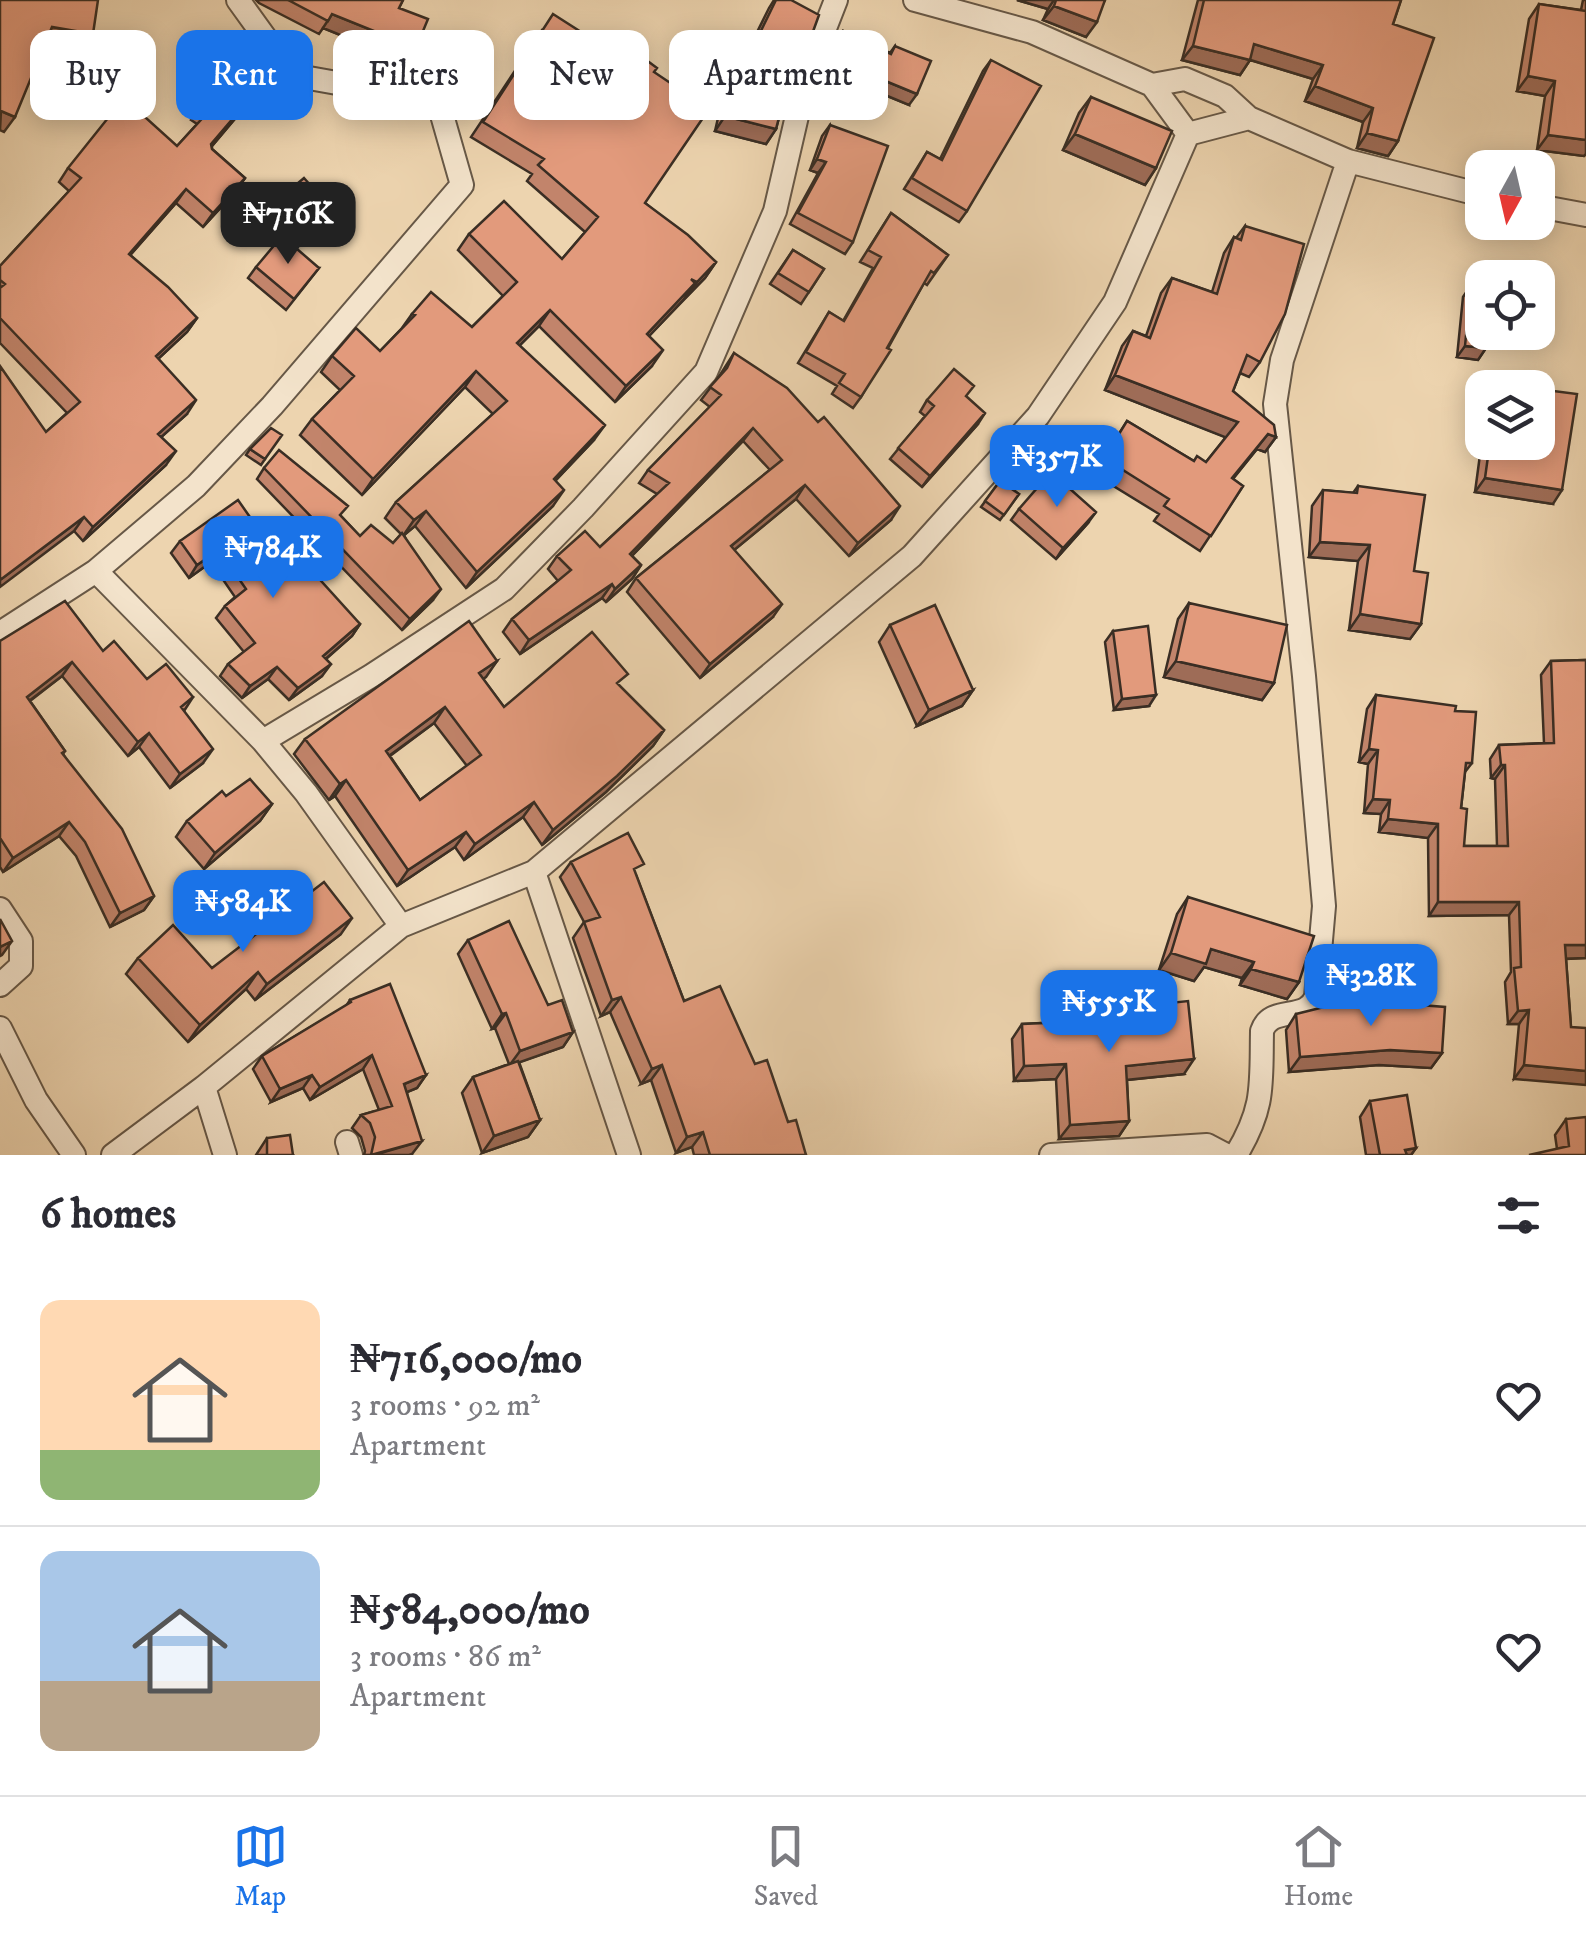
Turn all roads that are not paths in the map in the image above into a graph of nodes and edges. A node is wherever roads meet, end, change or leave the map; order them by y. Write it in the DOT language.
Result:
graph roads {
  1 [pos="238,0"];
  2 [pos="836,0"];
  3 [pos="914,0"];
  4 [pos="1152,85"];
  5 [pos="1249,118"];
  6 [pos="1188,134"];
  7 [pos="1348,161"];
  8 [pos="1465,191"];
  9 [pos="1555,209"];
  10 [pos="1586,215"];
  11 [pos="96,570"];
  12 [pos="0,633"];
  13 [pos="262,741"];
  14 [pos="534,872"];
  15 [pos="0,909"];
  16 [pos="401,926"];
  17 [pos="0,985"];
  18 [pos="0,1028"];
  19 [pos="204,1087"];
  20 [pos="74,1155"];
  21 [pos="113,1155"];
  22 [pos="225,1155"];
  23 [pos="629,1155"];
  24 [pos="1051,1155"];
  25 [pos="1226,1155"];
  26 [pos="1236,1155"];
  1 -- 11 [label="street"];
  2 -- 13 [label="street"];
  3 -- 4 [label="street"];
  4 -- 5 [label="street"];
  4 -- 6 [label="street"];
  5 -- 6 [label="street"];
  5 -- 7 [label="street"];
  6 -- 14 [label="street"];
  7 -- 8 [label="street"];
  7 -- 26 [label="street"];
  9 -- 10 [label="street"];
  11 -- 12 [label="street"];
  11 -- 13 [label="street"];
  13 -- 16 [label="street"];
  14 -- 16 [label="street"];
  14 -- 23 [label="street"];
  15 -- 17 [label="street"];
  16 -- 19 [label="street"];
  18 -- 20 [label="street"];
  19 -- 21 [label="street"];
  19 -- 22 [label="street"];
  24 -- 25 [label="street"];
}
